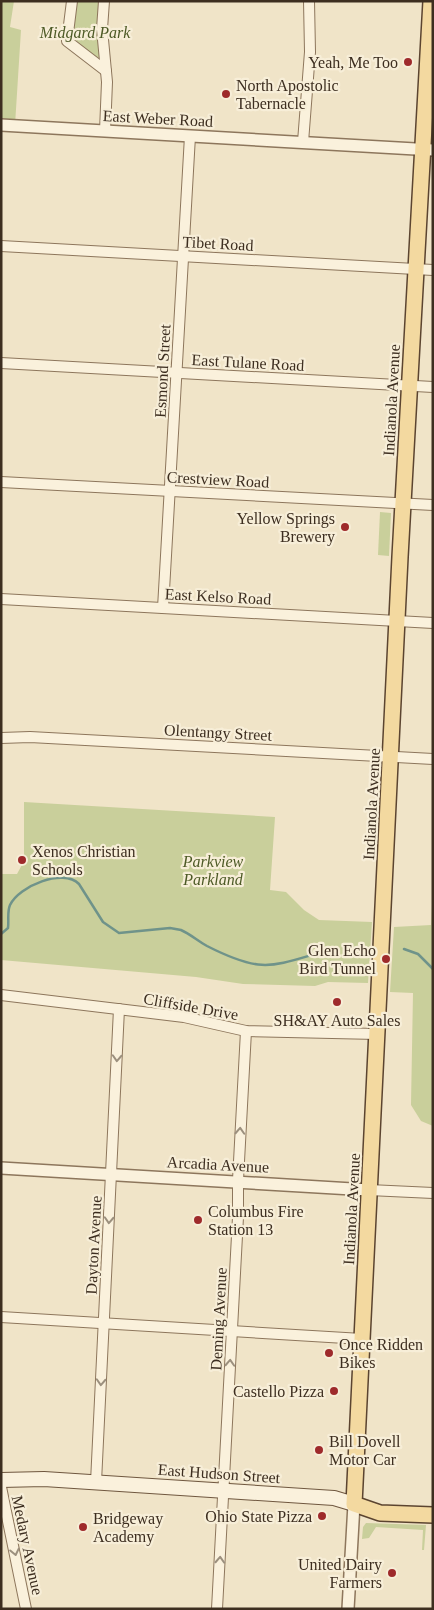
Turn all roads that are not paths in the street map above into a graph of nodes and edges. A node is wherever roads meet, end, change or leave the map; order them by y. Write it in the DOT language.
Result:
graph roads {
  1 [pos="72,1"];
  2 [pos="104,1"];
  3 [pos="309,1"];
  4 [pos="431,1"];
  5 [pos="431,28"];
  6 [pos="106,71"];
  7 [pos="1,124"];
  8 [pos="105,131"];
  9 [pos="190,136"];
  10 [pos="303,142"];
  11 [pos="427,150"];
  12 [pos="1,246"];
  13 [pos="183,256"];
  14 [pos="415,268"];
  15 [pos="433,270"];
  16 [pos="1,364"];
  17 [pos="177,373"];
  18 [pos="409,386"];
  19 [pos="433,387"];
  20 [pos="1,482"];
  21 [pos="170,491"];
  22 [pos="403,504"];
  23 [pos="433,506"];
  24 [pos="1,599"];
  25 [pos="163,608"];
  26 [pos="397,621"];
  27 [pos="433,623"];
  28 [pos="1,738"];
  29 [pos="390,757"];
  30 [pos="433,760"];
  31 [pos="2,995"];
  32 [pos="1,1005"];
  33 [pos="119,1009"];
  34 [pos="246,1031"];
  35 [pos="377,1034"];
  36 [pos="1,1168"];
  37 [pos="111,1174"];
  38 [pos="239,1182"];
  39 [pos="369,1190"];
  40 [pos="433,1193"];
  41 [pos="1,1317"];
  42 [pos="104,1323"];
  43 [pos="232,1331"];
  44 [pos="362,1339"];
  45 [pos="1,1480"];
  46 [pos="96,1482"];
  47 [pos="1,1487"];
  48 [pos="223,1490"];
  49 [pos="354,1504"];
  50 [pos="433,1516"];
  51 [pos="26,1609"];
  52 [pos="217,1609"];
  53 [pos="348,1609"];
  1 -- 6 [label="street"];
  2 -- 6 [label="street"];
  3 -- 10 [label="street"];
  4 -- 5 [label="main road, Indianola Avenue"];
  5 -- 11 [label="main road, Indianola Avenue"];
  6 -- 8 [label="street"];
  7 -- 8 [label="street, East Weber Road"];
  8 -- 9 [label="street, East Weber Road"];
  9 -- 10 [label="street, East Weber Road"];
  9 -- 13 [label="street, Esmond Street"];
  10 -- 11 [label="street, East Weber Road"];
  11 -- 14 [label="main road, Indianola Avenue"];
  12 -- 13 [label="street, Tibet Road"];
  13 -- 14 [label="street, Tibet Road"];
  13 -- 17 [label="street, Esmond Street"];
  14 -- 15 [label="street, Tibet Road"];
  14 -- 18 [label="main road, Indianola Avenue"];
  16 -- 17 [label="street, East Tulane Road"];
  17 -- 18 [label="street, East Tulane Road"];
  17 -- 21 [label="street, Esmond Street"];
  18 -- 19 [label="street, East Tulane Road"];
  18 -- 22 [label="main road, Indianola Avenue"];
  20 -- 21 [label="street, Crestview Road"];
  21 -- 22 [label="street, Crestview Road"];
  21 -- 25 [label="street, Esmond Street"];
  22 -- 23 [label="street, Crestview Road"];
  22 -- 26 [label="main road, Indianola Avenue"];
  24 -- 25 [label="street, East Kelso Road"];
  25 -- 26 [label="street, East Kelso Road"];
  26 -- 27 [label="street, East Kelso Road"];
  26 -- 29 [label="main road, Indianola Avenue"];
  28 -- 29 [label="street, Olentangy Street"];
  29 -- 30 [label="street, Olentangy Street"];
  29 -- 35 [label="main road, Indianola Avenue"];
  31 -- 32 [label="street"];
  31 -- 33 [label="street, Cliffside Drive"];
  33 -- 34 [label="street, Cliffside Drive"];
  33 -- 37 [label="street, Dayton Avenue, one-way"];
  34 -- 35 [label="street, Cliffside Drive"];
  38 -- 34 [label="street, Deming Avenue, one-way"];
  35 -- 39 [label="main road, Indianola Avenue"];
  36 -- 37 [label="street, Arcadia Avenue"];
  37 -- 38 [label="street, Arcadia Avenue"];
  37 -- 42 [label="street, Dayton Avenue, one-way"];
  38 -- 39 [label="street, Arcadia Avenue"];
  38 -- 43 [label="street, Deming Avenue"];
  39 -- 40 [label="street, Arcadia Avenue"];
  39 -- 44 [label="main road, Indianola Avenue"];
  41 -- 42 [label="street"];
  42 -- 43 [label="street"];
  42 -- 46 [label="street, Dayton Avenue, one-way"];
  43 -- 44 [label="street"];
  48 -- 43 [label="street, Deming Avenue, one-way"];
  44 -- 49 [label="main road, Indianola Avenue"];
  45 -- 46 [label="main road, East Hudson Street"];
  46 -- 48 [label="main road, East Hudson Street"];
  47 -- 51 [label="street, Medary Avenue, one-way"];
  48 -- 49 [label="main road, East Hudson Street"];
  52 -- 48 [label="street, Deming Avenue, one-way"];
  49 -- 50 [label="main road, East Hudson Street"];
  49 -- 53 [label="street, Indianola Avenue"];
}
